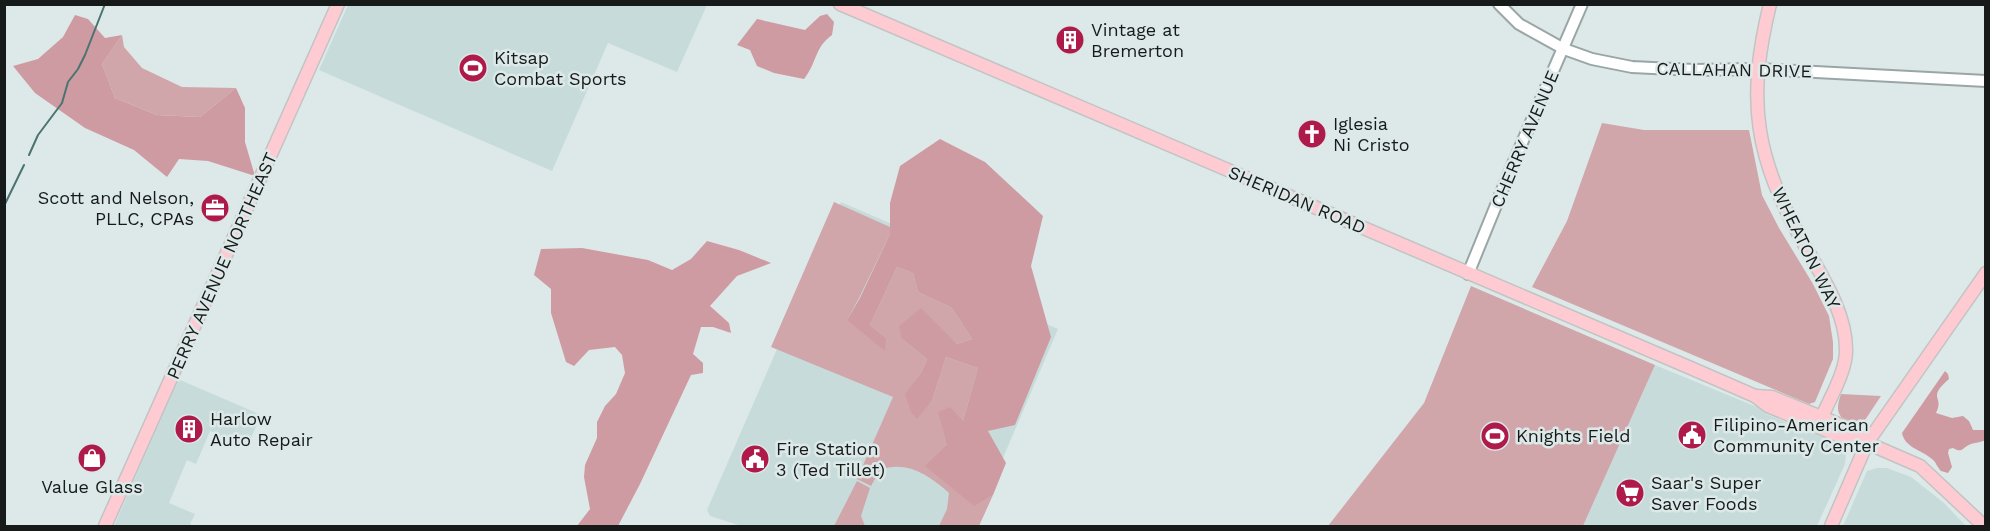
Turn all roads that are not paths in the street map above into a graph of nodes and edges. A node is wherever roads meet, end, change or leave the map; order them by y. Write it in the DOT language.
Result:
graph roads {
  1 [pos="338,4"];
  2 [pos="840,4"];
  3 [pos="1499,4"];
  4 [pos="1582,4"];
  5 [pos="1770,4"];
  6 [pos="1564,49"];
  7 [pos="1757,69"];
  8 [pos="1986,81"];
  9 [pos="1468,273"];
  10 [pos="1986,273"];
  11 [pos="1986,279"];
  12 [pos="1970,295"];
  13 [pos="1755,396"];
  14 [pos="1822,417"];
  15 [pos="1867,443"];
  16 [pos="105,526"];
  17 [pos="1831,526"];
  18 [pos="1984,526"];
  1 -- 16 [label="main road, PERRY AVENUE NORTHEAST"];
  2 -- 9 [label="main road, SHERIDAN ROAD"];
  3 -- 6 [label="street, CALLAHAN DRIVE"];
  4 -- 6 [label="street, CHERRY AVENUE"];
  5 -- 7 [label="main road, WHEATON WAY"];
  6 -- 7 [label="street, CALLAHAN DRIVE"];
  6 -- 9 [label="street, CHERRY AVENUE"];
  7 -- 8 [label="street, CALLAHAN DRIVE"];
  7 -- 14 [label="main road, WHEATON WAY"];
  9 -- 13 [label="main road, SHERIDAN ROAD"];
  10 -- 12 [label="main road"];
  11 -- 12 [label="main road"];
  12 -- 15 [label="main road"];
  13 -- 14 [label="main road, SHERIDAN ROAD"];
  13 -- 15 [label="main road, SHERIDAN ROAD"];
  14 -- 15 [label="main road, SHERIDAN ROAD"];
  15 -- 17 [label="main road"];
  15 -- 18 [label="main road, SHERIDAN ROAD"];
}
